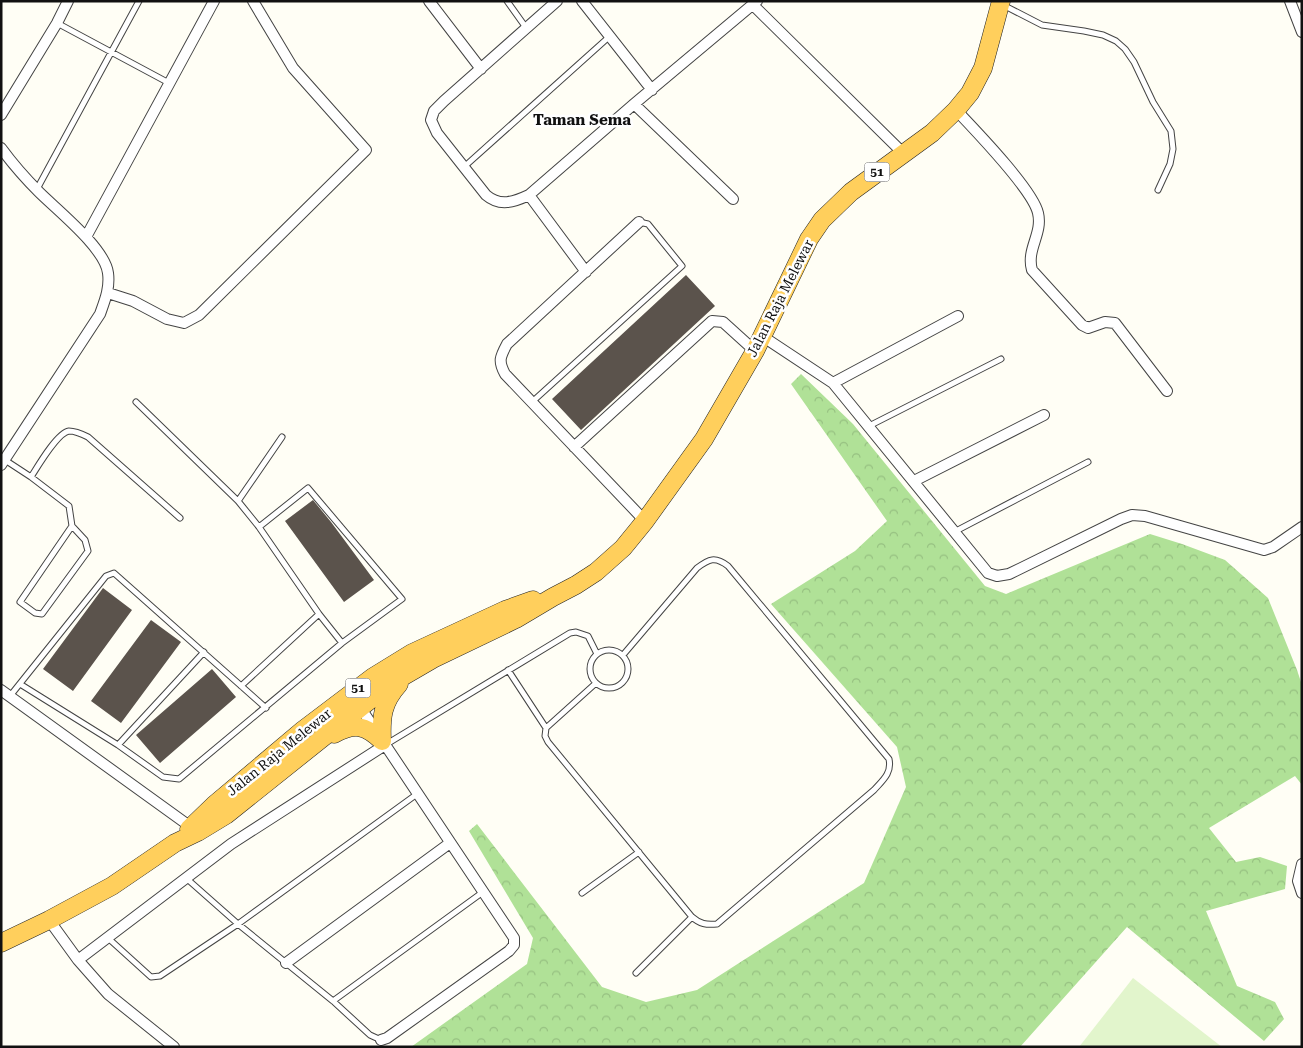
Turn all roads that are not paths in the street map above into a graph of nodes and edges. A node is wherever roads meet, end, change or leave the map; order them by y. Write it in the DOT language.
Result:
graph roads {
  1 [pos="68,1"];
  2 [pos="139,1"];
  3 [pos="214,1"];
  4 [pos="253,1"];
  5 [pos="429,1"];
  6 [pos="507,1"];
  7 [pos="558,1"];
  8 [pos="582,1"];
  9 [pos="1290,1"];
  10 [pos="1001,2"];
  11 [pos="755,3"];
  12 [pos="57,23"];
  13 [pos="527,29"];
  14 [pos="1302,32"];
  15 [pos="610,36"];
  16 [pos="112,52"];
  17 [pos="481,70"];
  18 [pos="170,83"];
  19 [pos="652,90"];
  20 [pos="634,104"];
  21 [pos="956,110"];
  22 [pos="1,115"];
  23 [pos="1,148"];
  24 [pos="904,154"];
  25 [pos="464,167"];
  26 [pos="37,190"];
  27 [pos="1158,190"];
  28 [pos="529,195"];
  29 [pos="733,200"];
  30 [pos="639,222"];
  31 [pos="86,237"];
  32 [pos="586,272"];
  33 [pos="108,293"];
  34 [pos="958,316"];
  35 [pos="758,344"];
  36 [pos="1001,359"];
  37 [pos="833,383"];
  38 [pos="1167,391"];
  39 [pos="136,402"];
  40 [pos="531,402"];
  41 [pos="1044,415"];
  42 [pos="869,426"];
  43 [pos="282,437"];
  44 [pos="574,447"];
  45 [pos="3,462"];
  46 [pos="1088,462"];
  47 [pos="31,477"];
  48 [pos="914,480"];
  49 [pos="238,501"];
  50 [pos="180,518"];
  51 [pos="645,521"];
  52 [pos="72,526"];
  53 [pos="259,527"];
  54 [pos="1302,527"];
  55 [pos="954,532"];
  56 [pos="553,596"];
  57 [pos="319,614"];
  58 [pos="342,643"];
  59 [pos="204,652"];
  60 [pos="596,654"];
  61 [pos="623,654"];
  62 [pos="433,659"];
  63 [pos="508,670"];
  64 [pos="596,683"];
  65 [pos="20,684"];
  66 [pos="241,686"];
  67 [pos="6,693"];
  68 [pos="266,708"];
  69 [pos="360,708"];
  70 [pos="546,728"];
  71 [pos="303,730"];
  72 [pos="384,743"];
  73 [pos="315,744"];
  74 [pos="118,745"];
  75 [pos="417,794"];
  76 [pos="195,829"];
  77 [pos="450,843"];
  78 [pos="639,852"];
  79 [pos="1302,864"];
  80 [pos="186,877"];
  81 [pos="483,892"];
  82 [pos="582,893"];
  83 [pos="1302,893"];
  84 [pos="692,917"];
  85 [pos="49,920"];
  86 [pos="238,924"];
  87 [pos="107,938"];
  88 [pos="1,942"];
  89 [pos="78,960"];
  90 [pos="286,963"];
  91 [pos="636,973"];
  92 [pos="333,1000"];
  93 [pos="381,1040"];
  94 [pos="174,1047"];
  1 -- 12 [label="street"];
  2 -- 16 [label="lane"];
  3 -- 18 [label="street"];
  4 -- 33 [label="street"];
  5 -- 17 [label="street"];
  6 -- 13 [label="lane"];
  7 -- 13 [label="street"];
  8 -- 15 [label="street"];
  9 -- 14 [label="street"];
  10 -- 21 [label="highway, Jalan Raja Melewar / 51"];
  10 -- 27 [label="lane"];
  11 -- 19 [label="street"];
  11 -- 24 [label="street"];
  12 -- 16 [label="lane"];
  12 -- 22 [label="street"];
  13 -- 17 [label="street"];
  15 -- 19 [label="street"];
  15 -- 25 [label="lane"];
  16 -- 18 [label="lane"];
  16 -- 26 [label="lane"];
  17 -- 25 [label="street"];
  18 -- 31 [label="street"];
  19 -- 20 [label="street"];
  20 -- 28 [label="street"];
  20 -- 29 [label="street"];
  21 -- 24 [label="highway, Jalan Raja Melewar / 51"];
  21 -- 38 [label="street"];
  23 -- 26 [label="street"];
  24 -- 35 [label="highway, Jalan Raja Melewar / 51"];
  25 -- 28 [label="street"];
  26 -- 31 [label="street"];
  28 -- 32 [label="street"];
  30 -- 32 [label="street"];
  30 -- 40 [label="lane"];
  31 -- 33 [label="street"];
  32 -- 40 [label="street"];
  33 -- 45 [label="street"];
  34 -- 37 [label="street"];
  35 -- 37 [label="street"];
  35 -- 44 [label="street"];
  35 -- 51 [label="highway, Jalan Raja Melewar / 51"];
  36 -- 42 [label="lane"];
  37 -- 42 [label="street"];
  39 -- 49 [label="lane"];
  40 -- 44 [label="street"];
  41 -- 48 [label="street"];
  42 -- 48 [label="street"];
  43 -- 49 [label="lane"];
  44 -- 51 [label="street"];
  45 -- 47 [label="lane"];
  46 -- 55 [label="lane"];
  47 -- 50 [label="lane"];
  47 -- 52 [label="lane"];
  48 -- 55 [label="street"];
  49 -- 53 [label="lane"];
  51 -- 56 [label="highway, Jalan Raja Melewar / 51"];
  52 -- 52 [label="lane"];
  53 -- 57 [label="lane"];
  53 -- 58 [label="lane"];
  54 -- 55 [label="street"];
  56 -- 62 [label="highway, Jalan Raja Melewar / 51"];
  56 -- 71 [label="highway, Jalan Raja Melewar / 51"];
  57 -- 58 [label="lane"];
  57 -- 66 [label="lane"];
  58 -- 68 [label="lane"];
  59 -- 65 [label="lane"];
  59 -- 66 [label="lane"];
  59 -- 74 [label="lane"];
  60 -- 61 [label="lane"];
  60 -- 63 [label="lane"];
  60 -- 64 [label="lane"];
  61 -- 64 [label="lane"];
  61 -- 84 [label="lane"];
  62 -- 69 [label="highway, Jalan Raja Melewar / 51"];
  62 -- 72 [label="highway"];
  63 -- 70 [label="lane"];
  63 -- 72 [label="lane"];
  64 -- 70 [label="lane"];
  65 -- 67 [label="lane"];
  65 -- 74 [label="lane"];
  66 -- 68 [label="lane"];
  67 -- 76 [label="street"];
  68 -- 74 [label="lane"];
  69 -- 71 [label="highway"];
  69 -- 72 [label="street"];
  69 -- 73 [label="highway, Jalan Raja Melewar / 51"];
  70 -- 78 [label="lane"];
  71 -- 76 [label="highway, Jalan Raja Melewar / 51"];
  72 -- 73 [label="highway"];
  72 -- 75 [label="street"];
  72 -- 80 [label="street"];
  73 -- 76 [label="highway, Jalan Raja Melewar / 51"];
  75 -- 77 [label="street"];
  75 -- 86 [label="lane"];
  76 -- 85 [label="highway, Jalan Raja Melewar / 51"];
  77 -- 81 [label="street"];
  77 -- 90 [label="street"];
  78 -- 82 [label="lane"];
  78 -- 84 [label="lane"];
  79 -- 83 [label="street"];
  80 -- 86 [label="lane"];
  80 -- 87 [label="street"];
  81 -- 92 [label="lane"];
  81 -- 93 [label="street"];
  84 -- 91 [label="lane"];
  85 -- 88 [label="highway, Jalan Raja Melewar / 51"];
  85 -- 89 [label="street"];
  86 -- 87 [label="lane"];
  86 -- 90 [label="lane"];
  87 -- 89 [label="street"];
  89 -- 94 [label="street"];
  90 -- 92 [label="lane"];
  92 -- 93 [label="lane"];
}
